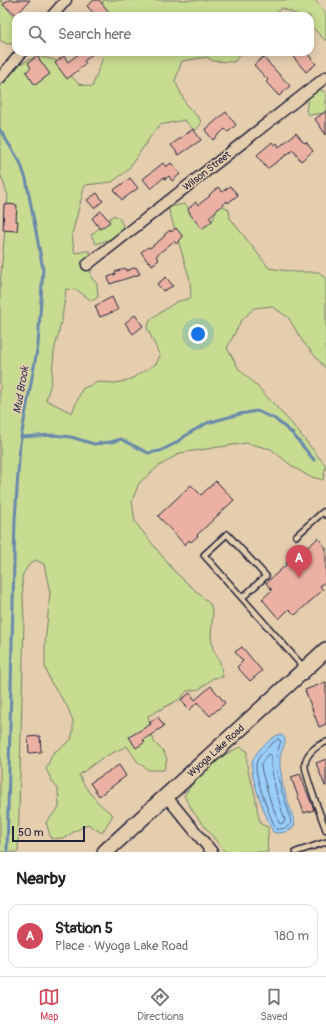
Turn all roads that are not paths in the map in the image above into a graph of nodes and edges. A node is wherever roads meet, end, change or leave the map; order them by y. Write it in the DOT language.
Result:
graph roads {
  1 [pos="66,0"];
  2 [pos="56,12"];
  3 [pos="19,56"];
  4 [pos="326,77"];
  5 [pos="0,78"];
  6 [pos="87,265"];
  7 [pos="326,515"];
  8 [pos="296,536"];
  9 [pos="242,598"];
  10 [pos="326,650"];
  11 [pos="305,669"];
  12 [pos="326,742"];
  13 [pos="166,796"];
  14 [pos="326,830"];
  15 [pos="326,842"];
  16 [pos="105,852"];
  17 [pos="212,852"];
  18 [pos="296,852"];
  1 -- 2 [label="street"];
  3 -- 5 [label="street"];
  4 -- 6 [label="street, Wilson Street"];
  7 -- 8 [label="lane"];
  9 -- 9 [label="lane"];
  9 -- 11 [label="lane"];
  10 -- 11 [label="street, Wyoga Lake Road"];
  11 -- 13 [label="street, Wyoga Lake Road"];
  12 -- 14 [label="lane"];
  13 -- 16 [label="street, Wyoga Lake Road"];
  13 -- 17 [label="street"];
  15 -- 18 [label="lane"];
}
